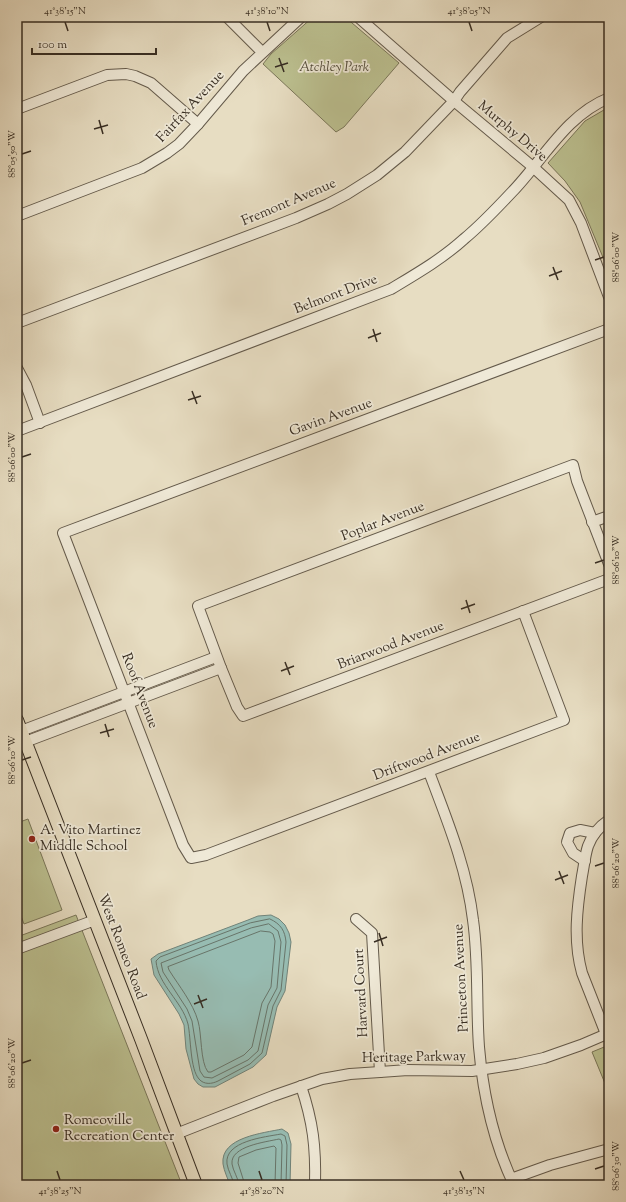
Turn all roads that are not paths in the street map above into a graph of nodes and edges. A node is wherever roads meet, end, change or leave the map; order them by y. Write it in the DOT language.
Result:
graph roads {
  1 [pos="227,17"];
  2 [pos="301,17"];
  3 [pos="358,17"];
  4 [pos="541,17"];
  5 [pos="262,52"];
  6 [pos="609,98"];
  7 [pos="454,101"];
  8 [pos="17,109"];
  9 [pos="198,124"];
  10 [pos="533,167"];
  11 [pos="17,216"];
  12 [pos="609,297"];
  13 [pos="17,323"];
  14 [pos="609,329"];
  15 [pos="17,368"];
  16 [pos="40,423"];
  17 [pos="17,431"];
  18 [pos="609,516"];
  19 [pos="592,522"];
  20 [pos="63,533"];
  21 [pos="609,564"];
  22 [pos="609,579"];
  23 [pos="523,611"];
  24 [pos="216,657"];
  25 [pos="221,668"];
  26 [pos="124,693"];
  27 [pos="128,703"];
  28 [pos="21,731"];
  29 [pos="429,772"];
  30 [pos="609,820"];
  31 [pos="595,833"];
  32 [pos="191,858"];
  33 [pos="585,861"];
  34 [pos="95,920"];
  35 [pos="356,920"];
  36 [pos="17,949"];
  37 [pos="608,1034"];
  38 [pos="482,1069"];
  39 [pos="380,1072"];
  40 [pos="301,1086"];
  41 [pos="176,1134"];
  42 [pos="609,1149"];
  43 [pos="513,1182"];
  44 [pos="196,1185"];
  45 [pos="314,1185"];
  1 -- 5 [label="street"];
  2 -- 5 [label="street, Fairfax Avenue"];
  3 -- 7 [label="street, Murphy Drive"];
  4 -- 7 [label="street, Fremont Avenue"];
  5 -- 9 [label="street, Fairfax Avenue"];
  6 -- 10 [label="street, Belmont Drive"];
  7 -- 10 [label="street, Murphy Drive"];
  7 -- 13 [label="street, Fremont Avenue"];
  8 -- 9 [label="street"];
  9 -- 11 [label="street, Fairfax Avenue"];
  10 -- 12 [label="street, Murphy Drive"];
  10 -- 16 [label="street, Belmont Drive"];
  14 -- 20 [label="street, Gavin Avenue"];
  15 -- 16 [label="street"];
  16 -- 17 [label="street, Belmont Drive"];
  18 -- 19 [label="street"];
  19 -- 21 [label="street"];
  19 -- 24 [label="street, Poplar Avenue"];
  20 -- 26 [label="street, Roof Avenue"];
  22 -- 23 [label="street, Briarwood Avenue"];
  23 -- 25 [label="street, Briarwood Avenue"];
  23 -- 29 [label="street, Driftwood Avenue"];
  24 -- 25 [label="street, Briarwood Avenue"];
  24 -- 26 [label="street"];
  25 -- 27 [label="street"];
  26 -- 27 [label="street, Roof Avenue"];
  26 -- 28 [label="street"];
  27 -- 28 [label="street"];
  27 -- 32 [label="street, Roof Avenue"];
  28 -- 34 [label="main road, West Romeo Road"];
  29 -- 32 [label="street, Driftwood Avenue"];
  29 -- 38 [label="street, Princeton Avenue"];
  30 -- 31 [label="street"];
  31 -- 33 [label="street"];
  31 -- 33 [label="street"];
  33 -- 37 [label="street"];
  34 -- 36 [label="street"];
  34 -- 41 [label="main road, West Romeo Road"];
  35 -- 39 [label="street, Harvard Court"];
  37 -- 38 [label="street, Heritage Parkway"];
  38 -- 39 [label="street, Heritage Parkway"];
  38 -- 43 [label="street, Princeton Avenue"];
  39 -- 40 [label="street, Heritage Parkway"];
  40 -- 41 [label="street, Heritage Parkway"];
  40 -- 45 [label="street"];
  41 -- 44 [label="main road, West Romeo Road"];
  42 -- 43 [label="street"];
}
